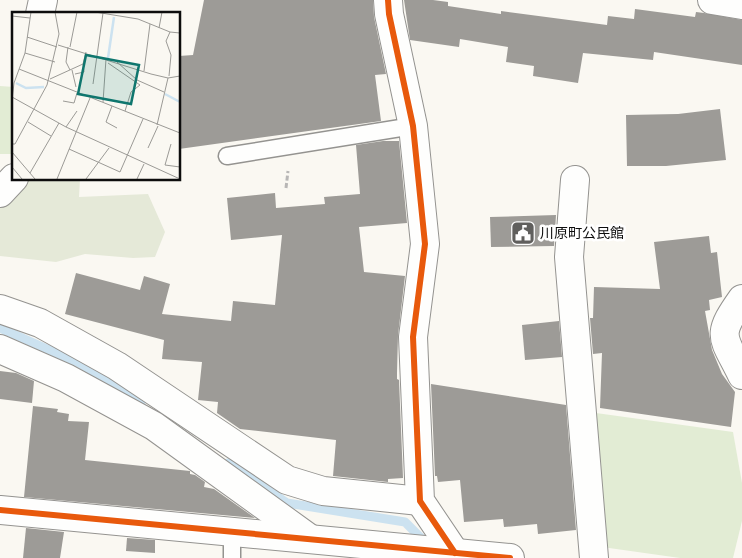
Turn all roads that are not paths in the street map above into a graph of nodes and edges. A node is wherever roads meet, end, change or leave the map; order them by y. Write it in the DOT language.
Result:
graph roads {
  1 [pos="388,0"];
  2 [pos="712,0"];
  3 [pos="742,5"];
  4 [pos="413,126"];
  5 [pos="227,156"];
  6 [pos="12,180"];
  7 [pos="575,180"];
  8 [pos="0,193"];
  9 [pos="742,299"];
  10 [pos="0,310"];
  11 [pos="0,349"];
  12 [pos="742,376"];
  13 [pos="420,501"];
  14 [pos="0,510"];
  15 [pos="232,531"];
  16 [pos="310,538"];
  17 [pos="455,553"];
  18 [pos="232,558"];
  19 [pos="510,558"];
  20 [pos="594,558"];
  1 -- 4 [label="street"];
  2 -- 3 [label="street"];
  4 -- 5 [label="lane"];
  4 -- 13 [label="street"];
  6 -- 8 [label="street"];
  7 -- 20 [label="street"];
  9 -- 12 [label="street"];
  10 -- 13 [label="street"];
  11 -- 16 [label="street"];
  13 -- 17 [label="street"];
  14 -- 15 [label="street"];
  15 -- 16 [label="street"];
  15 -- 18 [label="lane"];
  16 -- 17 [label="street"];
  17 -- 19 [label="street"];
}
